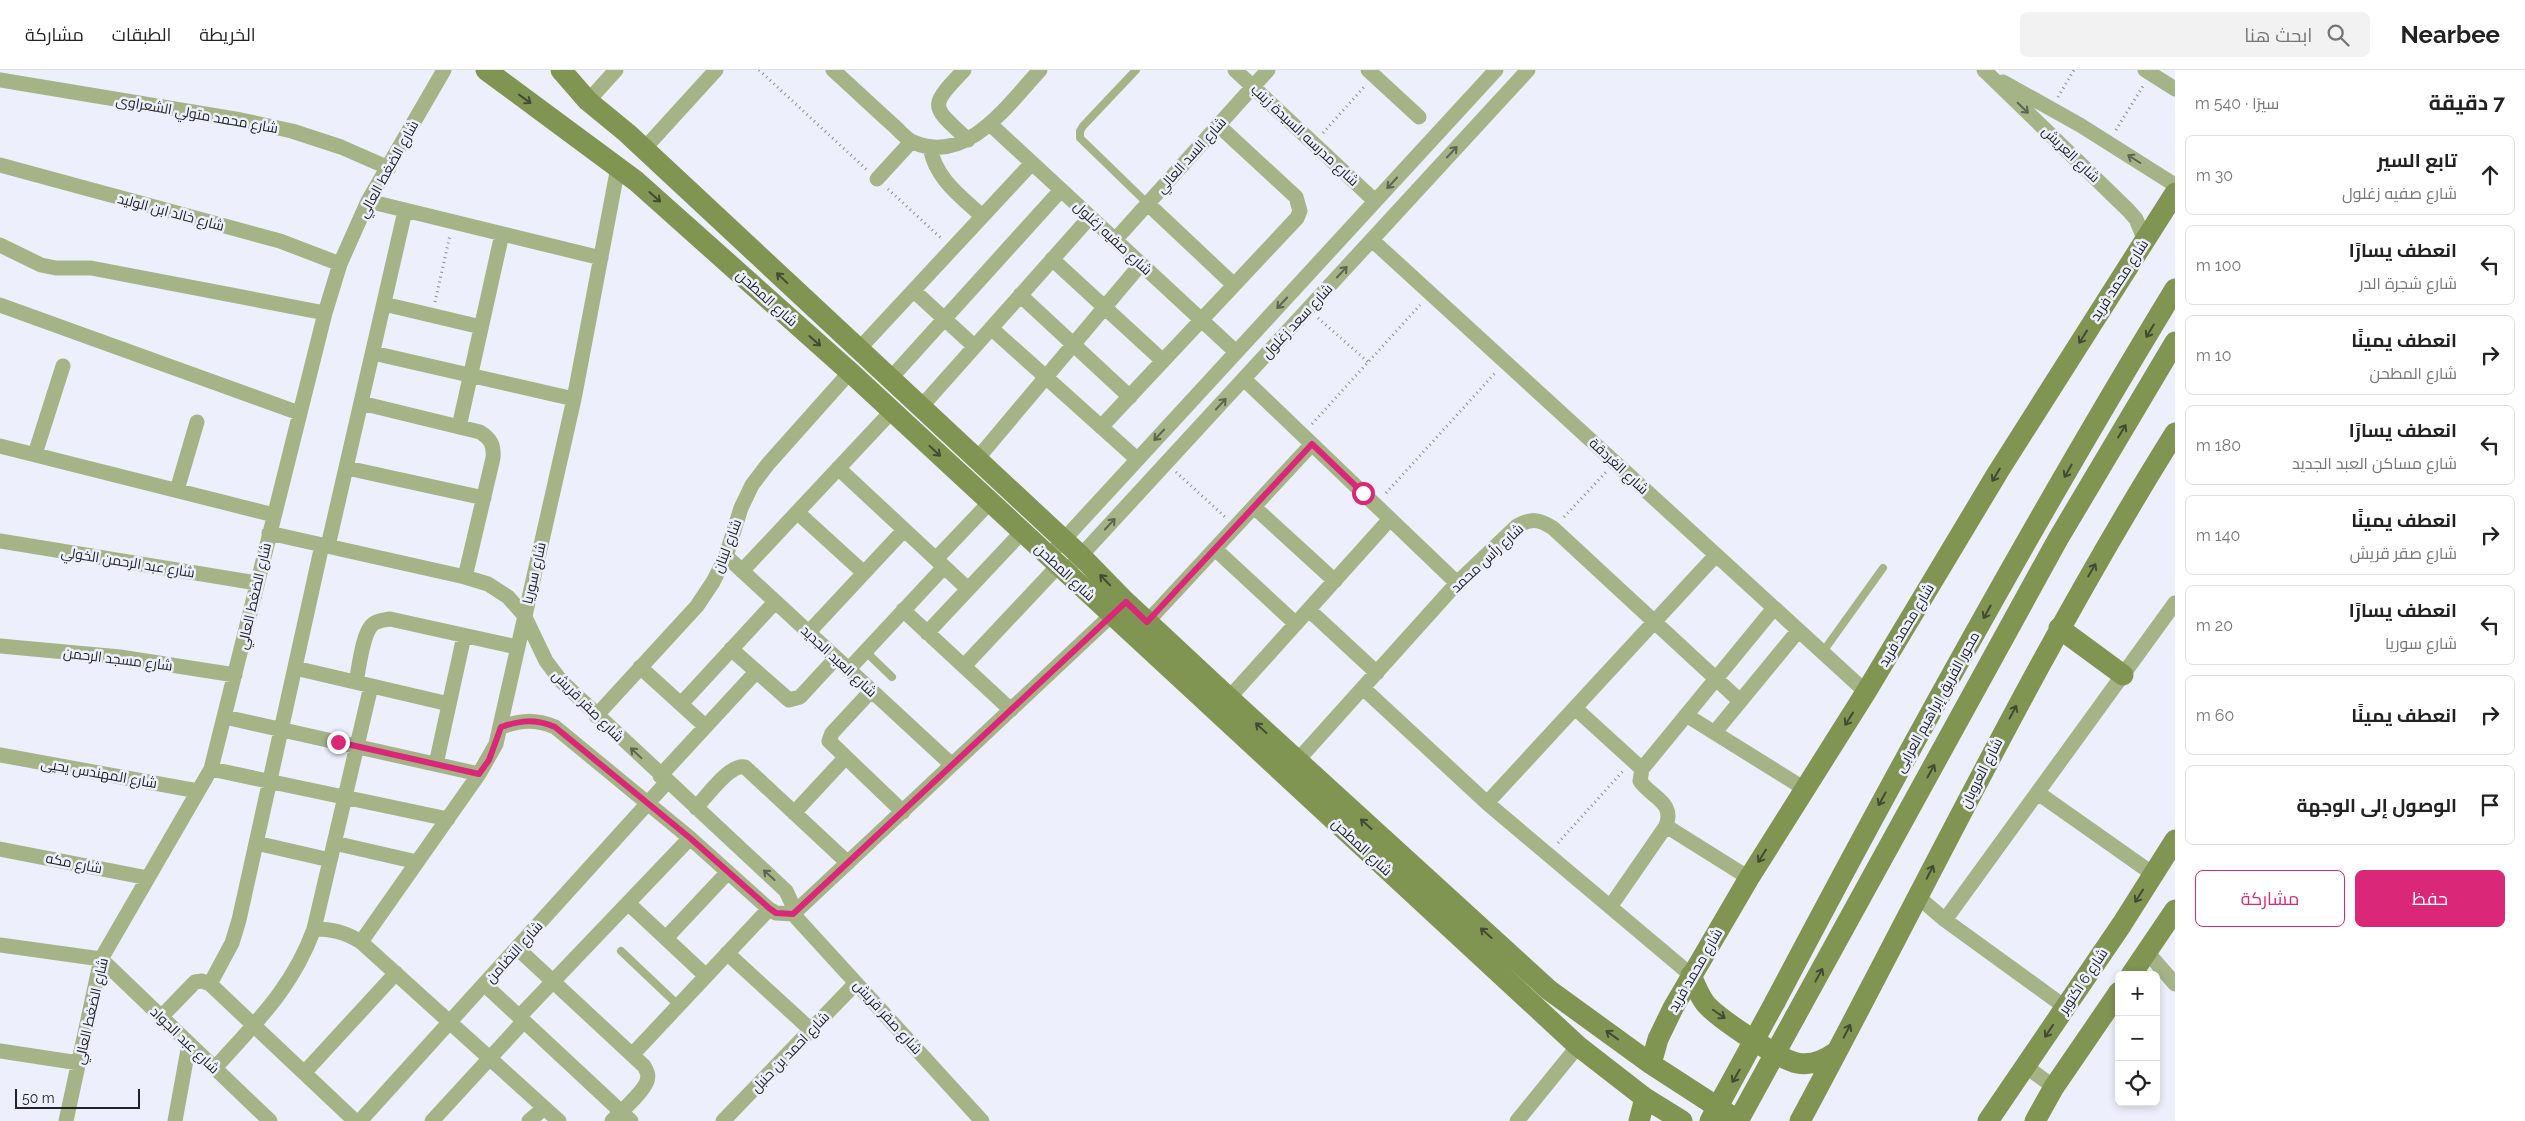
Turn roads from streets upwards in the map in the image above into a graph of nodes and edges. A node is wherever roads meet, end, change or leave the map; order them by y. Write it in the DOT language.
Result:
graph roads {
  1 [pos="444,70"];
  2 [pos="486,70"];
  3 [pos="561,70"];
  4 [pos="616,70"];
  5 [pos="716,70"];
  6 [pos="834,70"];
  7 [pos="964,70"];
  8 [pos="1235,70"];
  9 [pos="1268,70"];
  10 [pos="1496,70"];
  11 [pos="1528,70"];
  12 [pos="1988,71"];
  13 [pos="1035,72"];
  14 [pos="2148,72"];
  15 [pos="1371,73"];
  16 [pos="0,80"];
  17 [pos="1253,87"];
  18 [pos="2175,89"];
  19 [pos="588,101"];
  20 [pos="1419,116"];
  21 [pos="990,124"];
  22 [pos="1218,126"];
  23 [pos="627,133"];
  24 [pos="968,140"];
  25 [pos="911,142"];
  26 [pos="930,147"];
  27 [pos="649,154"];
  28 [pos="613,162"];
  29 [pos="1032,163"];
  30 [pos="0,165"];
  31 [pos="389,168"];
  32 [pos="877,179"];
  33 [pos="636,181"];
  34 [pos="2175,185"];
  35 [pos="1061,190"];
  36 [pos="2175,193"];
  37 [pos="1375,201"];
  38 [pos="368,202"];
  39 [pos="1148,204"];
  40 [pos="405,211"];
  41 [pos="982,216"];
  42 [pos="1090,217"];
  43 [pos="502,234"];
  44 [pos="1115,240"];
  45 [pos="1372,240"];
  46 [pos="2145,241"];
  47 [pos="0,245"];
  48 [pos="601,258"];
  49 [pos="1052,259"];
  50 [pos="340,264"];
  51 [pos="1141,264"];
  52 [pos="1234,285"];
  53 [pos="2175,289"];
  54 [pos="914,291"];
  55 [pos="1020,295"];
  56 [pos="384,304"];
  57 [pos="0,305"];
  58 [pos="1105,307"];
  59 [pos="325,312"];
  60 [pos="944,319"];
  61 [pos="1202,320"];
  62 [pos="481,327"];
  63 [pos="991,328"];
  64 [pos="2175,342"];
  65 [pos="1073,344"];
  66 [pos="974,346"];
  67 [pos="859,350"];
  68 [pos="1236,352"];
  69 [pos="373,353"];
  70 [pos="1163,361"];
  71 [pos="63,366"];
  72 [pos="850,372"];
  73 [pos="470,376"];
  74 [pos="1046,377"];
  75 [pos="890,379"];
  76 [pos="1244,379"];
  77 [pos="1130,397"];
  78 [pos="574,399"];
  79 [pos="361,403"];
  80 [pos="921,407"];
  81 [pos="892,410"];
  82 [pos="299,413"];
  83 [pos="196,422"];
  84 [pos="459,427"];
  85 [pos="1102,427"];
  86 [pos="2175,433"];
  87 [pos="1307,440"];
  88 [pos="0,446"];
  89 [pos="35,454"];
  90 [pos="976,458"];
  91 [pos="1137,459"];
  92 [pos="346,468"];
  93 [pos="838,468"];
  94 [pos="177,490"];
  95 [pos="484,498"];
  96 [pos="990,502"];
  97 [pos="1254,507"];
  98 [pos="797,512"];
  99 [pos="274,515"];
  100 [pos="1390,519"];
  101 [pos="904,530"];
  102 [pos="1022,532"];
  103 [pos="269,533"];
  104 [pos="1063,540"];
  105 [pos="0,541"];
  106 [pos="325,546"];
  107 [pos="1215,549"];
  108 [pos="1716,555"];
  109 [pos="726,556"];
  110 [pos="1081,556"];
  111 [pos="940,563"];
  112 [pos="1057,565"];
  113 [pos="742,571"];
  114 [pos="864,573"];
  115 [pos="466,577"];
  116 [pos="1335,581"];
  117 [pos="257,583"];
  118 [pos="1458,584"];
  119 [pos="968,589"];
  120 [pos="775,602"];
  121 [pos="2175,603"];
  122 [pos="1118,608"];
  123 [pos="1774,608"];
  124 [pos="904,610"];
  125 [pos="1309,610"];
  126 [pos="524,615"];
  127 [pos="1147,622"];
  128 [pos="1654,622"];
  129 [pos="1296,624"];
  130 [pos="2059,628"];
  131 [pos="1798,631"];
  132 [pos="808,633"];
  133 [pos="927,633"];
  134 [pos="464,636"];
  135 [pos="0,646"];
  136 [pos="517,647"];
  137 [pos="732,649"];
  138 [pos="836,658"];
  139 [pos="964,666"];
  140 [pos="640,667"];
  141 [pos="295,668"];
  142 [pos="848,670"];
  143 [pos="756,672"];
  144 [pos="1377,673"];
  145 [pos="235,675"];
  146 [pos="2123,675"];
  147 [pos="1716,679"];
  148 [pos="363,684"];
  149 [pos="1363,688"];
  150 [pos="871,691"];
  151 [pos="1866,692"];
  152 [pos="1229,698"];
  153 [pos="1740,701"];
  154 [pos="449,704"];
  155 [pos="681,704"];
  156 [pos="1575,708"];
  157 [pos="1011,710"];
  158 [pos="1686,715"];
  159 [pos="596,716"];
  160 [pos="225,717"];
  161 [pos="705,726"];
  162 [pos="501,727"];
  163 [pos="281,730"];
  164 [pos="1715,732"];
  165 [pos="357,746"];
  166 [pos="0,756"];
  167 [pos="845,758"];
  168 [pos="1297,761"];
  169 [pos="436,764"];
  170 [pos="952,765"];
  171 [pos="1637,765"];
  172 [pos="211,769"];
  173 [pos="479,774"];
  174 [pos="664,779"];
  175 [pos="270,781"];
  176 [pos="1805,789"];
  177 [pos="198,791"];
  178 [pos="2038,793"];
  179 [pos="345,797"];
  180 [pos="1487,803"];
  181 [pos="648,804"];
  182 [pos="696,808"];
  183 [pos="903,812"];
  184 [pos="794,813"];
  185 [pos="448,819"];
  186 [pos="1666,826"];
  187 [pos="690,838"];
  188 [pos="2175,840"];
  189 [pos="256,843"];
  190 [pos="334,843"];
  191 [pos="0,849"];
  192 [pos="330,860"];
  193 [pos="417,862"];
  194 [pos="848,863"];
  195 [pos="728,872"];
  196 [pos="2153,874"];
  197 [pos="148,878"];
  198 [pos="1749,878"];
  199 [pos="1918,896"];
  200 [pos="628,903"];
  201 [pos="1610,907"];
  202 [pos="769,908"];
  203 [pos="2175,910"];
  204 [pos="793,914"];
  205 [pos="1945,920"];
  206 [pos="314,929"];
  207 [pos="666,938"];
  208 [pos="360,942"];
  209 [pos="0,945"];
  210 [pos="517,948"];
  211 [pos="2147,952"];
  212 [pos="727,953"];
  213 [pos="100,959"];
  214 [pos="2134,971"];
  215 [pos="396,973"];
  216 [pos="1692,975"];
  217 [pos="706,976"];
  218 [pos="552,981"];
  219 [pos="856,983"];
  220 [pos="210,984"];
  221 [pos="484,984"];
  222 [pos="2175,984"];
  223 [pos="2115,998"];
  224 [pos="2065,1006"];
  225 [pos="161,1017"];
  226 [pos="521,1019"];
  227 [pos="450,1021"];
  228 [pos="253,1025"];
  229 [pos="811,1030"];
  230 [pos="189,1044"];
  231 [pos="1578,1046"];
  232 [pos="0,1051"];
  233 [pos="1836,1052"];
  234 [pos="632,1055"];
  235 [pos="490,1058"];
  236 [pos="79,1063"];
  237 [pos="1651,1064"];
  238 [pos="2025,1066"];
  239 [pos="215,1068"];
  240 [pos="304,1073"];
  241 [pos="2054,1087"];
  242 [pos="1645,1098"];
  243 [pos="544,1108"];
  244 [pos="621,1118"];
  245 [pos="1523,1119"];
  246 [pos="66,1121"];
  247 [pos="175,1121"];
  248 [pos="270,1121"];
  249 [pos="355,1121"];
  250 [pos="360,1121"];
  251 [pos="432,1121"];
  252 [pos="529,1121"];
  253 [pos="558,1121"];
  254 [pos="724,1121"];
  255 [pos="982,1121"];
  256 [pos="1639,1121"];
  257 [pos="1682,1121"];
  258 [pos="1710,1121"];
  259 [pos="1738,1121"];
  260 [pos="1800,1121"];
  261 [pos="1988,1121"];
  262 [pos="2035,1121"];
  1 -- 31 [label="street, شارع الضغط العالي"];
  2 -- 28 [label="street, شارع المطحن, one-way"];
  3 -- 19 [label="street, شارع المطحن"];
  4 -- 19 [label="street"];
  5 -- 27 [label="street"];
  6 -- 25 [label="street"];
  7 -- 24 [label="street"];
  8 -- 17 [label="street, شارع مدرسه السيدة زينب"];
  9 -- 17 [label="street, شارع السد العالي"];
  10 -- 37 [label="street, شارع سعد زغلول, one-way"];
  45 -- 11 [label="street, شارع سعد زغلول, one-way"];
  34 -- 12 [label="street, شارع العريش, one-way"];
  12 -- 46 [label="street, شارع العريش, one-way"];
  13 -- 21 [label="street"];
  14 -- 18 [label="street"];
  15 -- 20 [label="street"];
  16 -- 31 [label="street, شارع محمد متولي الشعراوى"];
  17 -- 22 [label="street, شارع السد العالي"];
  17 -- 37 [label="street, شارع مدرسه السيدة زينب"];
  19 -- 23 [label="street, شارع المطحن"];
  21 -- 24 [label="street"];
  21 -- 29 [label="street, شارع صفيه زغلول"];
  22 -- 39 [label="street, شارع السد العالي"];
  22 -- 52 [label="street"];
  23 -- 27 [label="street, شارع المطحن"];
  23 -- 28 [label="street"];
  24 -- 26 [label="street"];
  25 -- 26 [label="street"];
  25 -- 32 [label="street"];
  26 -- 41 [label="street"];
  27 -- 33 [label="street"];
  67 -- 27 [label="street, شارع المطحن, one-way"];
  28 -- 33 [label="street, شارع المطحن"];
  28 -- 48 [label="street, شارع سوريا"];
  29 -- 35 [label="street, شارع صفيه زغلول"];
  29 -- 41 [label="street"];
  30 -- 50 [label="street, شارع خالد ابن الوليد"];
  31 -- 38 [label="street, شارع الضغط العالي"];
  33 -- 72 [label="street, شارع المطحن, one-way"];
  35 -- 42 [label="street, شارع صفيه زغلول"];
  35 -- 60 [label="street"];
  36 -- 46 [label="street, شارع محمد فريد"];
  37 -- 68 [label="street, شارع سعد زغلول, one-way"];
  38 -- 40 [label="street"];
  38 -- 50 [label="street, شارع الضغط العالي"];
  39 -- 44 [label="street, شارع السد العالي"];
  39 -- 52 [label="street"];
  40 -- 43 [label="street"];
  40 -- 56 [label="street"];
  41 -- 54 [label="street"];
  42 -- 44 [label="street, شارع صفيه زغلول"];
  42 -- 49 [label="street"];
  43 -- 48 [label="street"];
  43 -- 62 [label="street"];
  44 -- 51 [label="street, شارع صفيه زغلول"];
  76 -- 45 [label="street, شارع سعد زغلول, one-way"];
  45 -- 108 [label="street, شارع الغردقة"];
  46 -- 151 [label="street, شارع محمد فريد, one-way"];
  47 -- 59 [label="street"];
  48 -- 78 [label="street, شارع سوريا"];
  49 -- 55 [label="street"];
  49 -- 58 [label="street"];
  50 -- 59 [label="street, شارع الضغط العالي"];
  51 -- 58 [label="street"];
  51 -- 61 [label="street, شارع صفيه زغلول"];
  52 -- 61 [label="street"];
  53 -- 258 [label="street, محور الفريق إبراهيم العرابى, one-way, bridge"];
  54 -- 60 [label="street"];
  54 -- 67 [label="street"];
  55 -- 63 [label="street"];
  55 -- 65 [label="street"];
  56 -- 62 [label="street"];
  56 -- 69 [label="street"];
  57 -- 82 [label="street"];
  58 -- 65 [label="street"];
  58 -- 70 [label="street"];
  59 -- 82 [label="street, شارع الضغط العالي"];
  60 -- 66 [label="street"];
  60 -- 75 [label="street"];
  61 -- 68 [label="street, شارع صفيه زغلول"];
  61 -- 70 [label="street"];
  62 -- 73 [label="street"];
  63 -- 66 [label="street"];
  63 -- 74 [label="street"];
  259 -- 64 [label="street, محور الفريق إبراهيم العرابى, one-way, bridge"];
  65 -- 74 [label="street"];
  65 -- 77 [label="street"];
  66 -- 80 [label="street"];
  67 -- 75 [label="street, شارع المطحن"];
  68 -- 91 [label="street, شارع سعد زغلول, one-way"];
  69 -- 73 [label="street"];
  69 -- 79 [label="street"];
  70 -- 77 [label="street"];
  71 -- 89 [label="street"];
  72 -- 81 [label="street, شارع المطحن"];
  72 -- 109 [label="street, شارع لبنان"];
  73 -- 78 [label="street"];
  73 -- 84 [label="street"];
  74 -- 85 [label="street"];
  74 -- 90 [label="street"];
  75 -- 80 [label="street, شارع المطحن"];
  76 -- 87 [label="street"];
  110 -- 76 [label="street, شارع سعد زغلول, one-way"];
  77 -- 85 [label="street"];
  78 -- 126 [label="street, شارع سوريا"];
  79 -- 84 [label="street"];
  79 -- 92 [label="street"];
  80 -- 90 [label="street, شارع المطحن"];
  81 -- 93 [label="street"];
  81 -- 96 [label="street, شارع المطحن, one-way"];
  82 -- 99 [label="street, شارع الضغط العالي"];
  83 -- 94 [label="street"];
  84 -- 95 [label="street"];
  85 -- 91 [label="street"];
  130 -- 86 [label="street, شارع العروبان, one-way"];
  87 -- 97 [label="street"];
  87 -- 100 [label="street"];
  88 -- 89 [label="street"];
  89 -- 94 [label="street"];
  90 -- 104 [label="street, شارع المطحن"];
  91 -- 104 [label="street, شارع سعد زغلول"];
  92 -- 95 [label="street"];
  92 -- 106 [label="street"];
  93 -- 98 [label="street"];
  93 -- 101 [label="street"];
  94 -- 99 [label="street"];
  95 -- 115 [label="street"];
  96 -- 102 [label="street, شارع المطحن"];
  96 -- 111 [label="street"];
  97 -- 107 [label="street"];
  97 -- 116 [label="street"];
  98 -- 113 [label="street"];
  98 -- 114 [label="street"];
  99 -- 103 [label="street, شارع الضغط العالي"];
  100 -- 116 [label="street"];
  100 -- 118 [label="street"];
  101 -- 111 [label="street"];
  101 -- 114 [label="street"];
  102 -- 112 [label="street, شارع المطحن"];
  102 -- 119 [label="street"];
  103 -- 106 [label="street, شارع صقر قريش"];
  103 -- 117 [label="street, شارع الضغط العالي"];
  104 -- 110 [label="street, شارع المطحن"];
  104 -- 112 [label="street, شارع سعد زغلول"];
  105 -- 117 [label="street, شارع عبد الرحمن الخولي"];
  106 -- 115 [label="street, شارع صقر قريش"];
  106 -- 141 [label="street"];
  107 -- 127 [label="street"];
  107 -- 129 [label="street"];
  108 -- 123 [label="street, شارع الغردقة"];
  108 -- 128 [label="street"];
  109 -- 113 [label="street, شارع العبد الجديد"];
  109 -- 140 [label="street, شارع لبنان"];
  110 -- 112 [label="street, شارع سعد زغلول"];
  122 -- 110 [label="street, شارع المطحن, one-way"];
  111 -- 119 [label="street"];
  111 -- 124 [label="street"];
  112 -- 122 [label="street, شارع المطحن"];
  112 -- 139 [label="street"];
  113 -- 120 [label="street, شارع العبد الجديد"];
  114 -- 132 [label="street"];
  115 -- 126 [label="street, شارع صقر قريش"];
  116 -- 125 [label="street"];
  117 -- 145 [label="street, شارع الضغط العالي"];
  118 -- 128 [label="street, شارع رأس محمد"];
  118 -- 144 [label="street, شارع رأس محمد"];
  119 -- 133 [label="street"];
  120 -- 132 [label="street, شارع العبد الجديد"];
  120 -- 137 [label="street"];
  121 -- 146 [label="street"];
  122 -- 127 [label="street, شارع المطحن"];
  122 -- 157 [label="street"];
  122 -- 231 [label="street, شارع المطحن"];
  123 -- 131 [label="street, شارع الغردقة"];
  123 -- 147 [label="street"];
  124 -- 133 [label="street"];
  124 -- 142 [label="street"];
  125 -- 129 [label="street"];
  125 -- 144 [label="street"];
  126 -- 136 [label="street, شارع سوريا"];
  126 -- 159 [label="street, شارع صقر قريش"];
  127 -- 152 [label="street, شارع المطحن"];
  128 -- 147 [label="street, شارع رأس محمد"];
  128 -- 156 [label="street"];
  129 -- 152 [label="street"];
  130 -- 146 [label="street"];
  199 -- 130 [label="street, شارع العروبان, one-way"];
  131 -- 151 [label="street, شارع الغردقة"];
  131 -- 153 [label="street"];
  132 -- 138 [label="street, شارع العبد الجديد"];
  133 -- 139 [label="street"];
  134 -- 136 [label="street"];
  134 -- 148 [label="street"];
  134 -- 154 [label="street"];
  135 -- 145 [label="street, شارع مسجد الرحمن"];
  136 -- 162 [label="street, شارع سوريا"];
  137 -- 143 [label="street"];
  137 -- 155 [label="street"];
  138 -- 142 [label="street, شارع العبد الجديد"];
  138 -- 143 [label="street"];
  139 -- 157 [label="street"];
  140 -- 155 [label="street"];
  140 -- 159 [label="street, شارع لبنان"];
  141 -- 148 [label="street"];
  141 -- 163 [label="street"];
  142 -- 150 [label="street, شارع العبد الجديد"];
  143 -- 161 [label="street, شارع التضامن"];
  144 -- 149 [label="street, شارع رأس محمد"];
  145 -- 160 [label="street, شارع الضغط العالي"];
  146 -- 178 [label="street"];
  147 -- 153 [label="street, شارع رأس محمد"];
  147 -- 158 [label="street"];
  148 -- 154 [label="street"];
  148 -- 165 [label="street"];
  149 -- 168 [label="street, شارع رأس محمد"];
  149 -- 180 [label="street"];
  150 -- 167 [label="street"];
  150 -- 170 [label="street, شارع العبد الجديد"];
  151 -- 176 [label="street, شارع محمد فريد, one-way"];
  168 -- 152 [label="street, شارع المطحن, one-way"];
  153 -- 164 [label="street"];
  154 -- 169 [label="street"];
  155 -- 161 [label="street"];
  156 -- 171 [label="street"];
  156 -- 180 [label="street"];
  157 -- 170 [label="street"];
  158 -- 164 [label="street"];
  158 -- 171 [label="street"];
  174 -- 159 [label="street, شارع صقر قريش, one-way"];
  160 -- 163 [label="street"];
  160 -- 172 [label="street, شارع الضغط العالي"];
  161 -- 174 [label="street, شارع التضامن"];
  162 -- 173 [label="street, شارع سوريا"];
  162 -- 181 [label="street"];
  163 -- 165 [label="street"];
  163 -- 175 [label="street"];
  164 -- 176 [label="street"];
  165 -- 169 [label="street"];
  165 -- 179 [label="street"];
  166 -- 177 [label="street, شارع المهندس يحيى"];
  167 -- 183 [label="street"];
  167 -- 184 [label="street"];
  237 -- 168 [label="street, شارع المطحن, one-way"];
  169 -- 173 [label="street"];
  170 -- 183 [label="street"];
  171 -- 186 [label="street"];
  172 -- 175 [label="street"];
  172 -- 177 [label="street, شارع الضغط العالي"];
  173 -- 185 [label="street, شارع سوريا"];
  174 -- 181 [label="street, شارع التضامن"];
  174 -- 182 [label="street, شارع صقر قريش"];
  175 -- 179 [label="street"];
  175 -- 189 [label="street"];
  176 -- 198 [label="street, شارع محمد فريد, one-way"];
  177 -- 197 [label="street, شارع الضغط العالي"];
  178 -- 196 [label="street"];
  178 -- 205 [label="street"];
  179 -- 185 [label="street"];
  179 -- 190 [label="street"];
  180 -- 201 [label="street"];
  181 -- 187 [label="street"];
  181 -- 210 [label="street, شارع التضامن"];
  182 -- 184 [label="street"];
  204 -- 182 [label="street, شارع صقر قريش, one-way"];
  183 -- 194 [label="street"];
  184 -- 194 [label="street"];
  185 -- 193 [label="street, شارع سوريا"];
  186 -- 198 [label="street"];
  186 -- 201 [label="street"];
  187 -- 195 [label="street"];
  187 -- 200 [label="street"];
  188 -- 196 [label="street, شارع 6 اكتوبر"];
  189 -- 192 [label="street"];
  189 -- 220 [label="street"];
  190 -- 192 [label="street"];
  190 -- 193 [label="street"];
  191 -- 197 [label="street, شارع مكه"];
  192 -- 206 [label="street"];
  193 -- 208 [label="street, شارع سوريا"];
  194 -- 204 [label="street"];
  195 -- 202 [label="street"];
  195 -- 207 [label="street"];
  196 -- 224 [label="street, شارع 6 اكتوبر, one-way"];
  197 -- 213 [label="street, شارع الضغط العالي"];
  198 -- 216 [label="street, شارع محمد فريد"];
  199 -- 205 [label="street"];
  233 -- 199 [label="street, شارع العروبان, one-way"];
  200 -- 207 [label="street"];
  200 -- 218 [label="street"];
  201 -- 216 [label="street"];
  202 -- 204 [label="street"];
  202 -- 212 [label="street"];
  203 -- 211 [label="street"];
  204 -- 219 [label="street, شارع صقر قريش"];
  205 -- 224 [label="street"];
  206 -- 208 [label="street"];
  206 -- 228 [label="street"];
  207 -- 217 [label="street"];
  208 -- 215 [label="street"];
  209 -- 213 [label="street"];
  210 -- 218 [label="street"];
  210 -- 221 [label="street, شارع التضامن"];
  211 -- 214 [label="street"];
  211 -- 222 [label="street"];
  212 -- 217 [label="street"];
  212 -- 229 [label="street"];
  213 -- 225 [label="street, شارع عبد الجواد"];
  213 -- 236 [label="street, شارع الضغط العالي"];
  215 -- 227 [label="street"];
  215 -- 240 [label="street"];
  216 -- 233 [label="street, one-way"];
  216 -- 237 [label="street, شارع محمد فريد"];
  217 -- 234 [label="street"];
  218 -- 226 [label="street"];
  218 -- 234 [label="street"];
  219 -- 229 [label="street, شارع احمد بن حنبل"];
  219 -- 255 [label="street, شارع صقر قريش"];
  220 -- 225 [label="street"];
  220 -- 228 [label="street"];
  221 -- 226 [label="street"];
  221 -- 227 [label="street, شارع التضامن"];
  223 -- 241 [label="street"];
  224 -- 238 [label="street, شارع 6 اكتوبر, one-way"];
  225 -- 230 [label="street, شارع عبد الجواد"];
  226 -- 235 [label="street"];
  226 -- 244 [label="street"];
  227 -- 235 [label="street"];
  227 -- 250 [label="street, شارع التضامن"];
  228 -- 239 [label="street"];
  228 -- 240 [label="street"];
  229 -- 254 [label="street, شارع احمد بن حنبل"];
  230 -- 239 [label="street, شارع عبد الجواد"];
  230 -- 247 [label="street"];
  231 -- 242 [label="street, شارع المطحن"];
  231 -- 245 [label="street"];
  232 -- 236 [label="street"];
  233 -- 260 [label="street, شارع العروبان"];
  234 -- 244 [label="street"];
  235 -- 243 [label="street"];
  235 -- 251 [label="street"];
  236 -- 246 [label="street, شارع الضغط العالي"];
  237 -- 259 [label="street, شارع المطحن"];
  238 -- 241 [label="street"];
  238 -- 261 [label="street, شارع 6 اكتوبر"];
  239 -- 248 [label="street, شارع عبد الجواد"];
  240 -- 249 [label="street"];
  241 -- 262 [label="street"];
  242 -- 256 [label="street"];
  242 -- 257 [label="street, شارع المطحن"];
  243 -- 252 [label="street"];
  243 -- 253 [label="street"];
}
